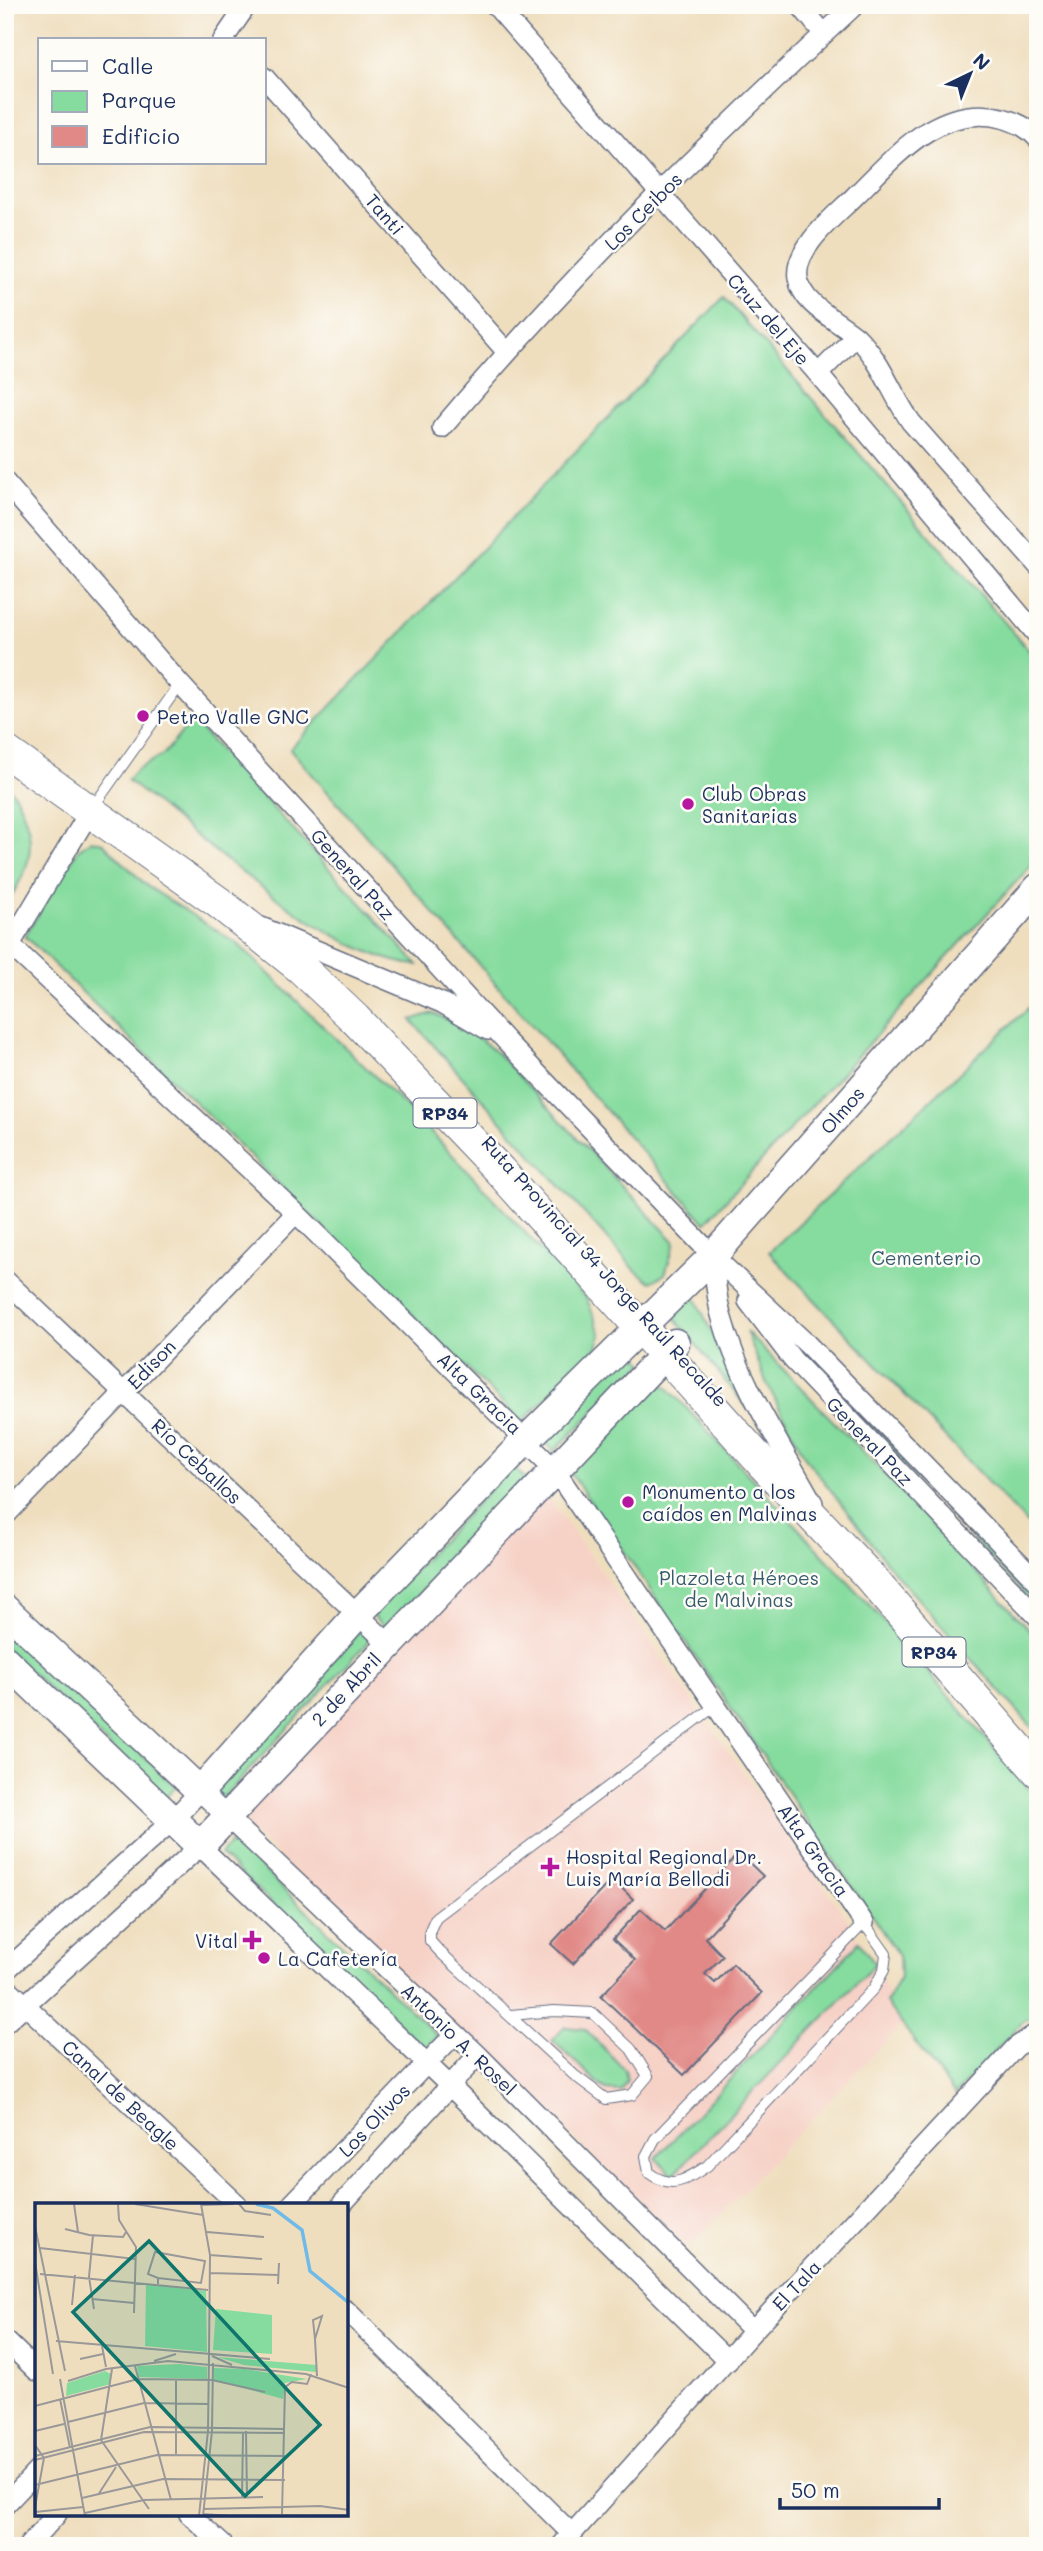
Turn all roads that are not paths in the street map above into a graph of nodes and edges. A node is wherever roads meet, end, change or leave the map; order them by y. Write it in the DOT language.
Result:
graph roads {
  1 [pos="247,5"];
  2 [pos="495,5"];
  3 [pos="800,5"];
  4 [pos="855,5"];
  5 [pos="824,34"];
  6 [pos="227,38"];
  7 [pos="266,79"];
  8 [pos="1038,139"];
  9 [pos="659,193"];
  10 [pos="856,336"];
  11 [pos="506,351"];
  12 [pos="818,374"];
  13 [pos="443,428"];
  14 [pos="5,482"];
  15 [pos="1038,566"];
  16 [pos="1038,636"];
  17 [pos="180,684"];
  18 [pos="5,733"];
  19 [pos="5,751"];
  20 [pos="94,806"];
  21 [pos="1038,888"];
  22 [pos="259,927"];
  23 [pos="7,945"];
  24 [pos="507,1042"];
  25 [pos="296,1213"];
  26 [pos="713,1256"];
  27 [pos="5,1280"];
  28 [pos="647,1323"];
  29 [pos="670,1348"];
  30 [pos="124,1392"];
  31 [pos="527,1439"];
  32 [pos="554,1469"];
  33 [pos="5,1516"];
  34 [pos="830,1534"];
  35 [pos="1038,1582"];
  36 [pos="5,1609"];
  37 [pos="359,1613"];
  38 [pos="1038,1617"];
  39 [pos="389,1644"];
  40 [pos="5,1660"];
  41 [pos="715,1706"];
  42 [pos="1038,1771"];
  43 [pos="200,1791"];
  44 [pos="225,1817"];
  45 [pos="173,1820"];
  46 [pos="200,1846"];
  47 [pos="864,1923"];
  48 [pos="5,1971"];
  49 [pos="5,1986"];
  50 [pos="26,2006"];
  51 [pos="511,2015"];
  52 [pos="5,2023"];
  53 [pos="1038,2032"];
  54 [pos="455,2034"];
  55 [pos="478,2055"];
  56 [pos="427,2065"];
  57 [pos="450,2086"];
  58 [pos="236,2203"];
  59 [pos="293,2203"];
  60 [pos="343,2203"];
  61 [pos="348,2313"];
  62 [pos="753,2332"];
  63 [pos="5,2340"];
  64 [pos="728,2361"];
  65 [pos="35,2369"];
  66 [pos="35,2473"];
  67 [pos="5,2505"];
  68 [pos="55,2516"];
  69 [pos="191,2516"];
  70 [pos="566,2540"];
  71 [pos="28,2546"];
  72 [pos="224,2546"];
  1 -- 6 [label="street"];
  2 -- 9 [label="street, Cruz del Eje"];
  3 -- 5 [label="street"];
  4 -- 5 [label="street, Los Ceibos"];
  5 -- 9 [label="street, Los Ceibos"];
  7 -- 11 [label="street, Tanti"];
  8 -- 10 [label="street"];
  9 -- 11 [label="street, Los Ceibos"];
  9 -- 12 [label="street, Cruz del Eje"];
  10 -- 12 [label="street"];
  10 -- 15 [label="street"];
  11 -- 13 [label="street, Los Ceibos"];
  12 -- 16 [label="street, Cruz del Eje"];
  14 -- 17 [label="street, General Paz"];
  17 -- 20 [label="lane"];
  17 -- 24 [label="street, General Paz"];
  18 -- 20 [label="main road, Ruta Provincial 34 Jorge Raúl Recalde / RP34"];
  19 -- 20 [label="main road, Ruta Provincial 34 Jorge Raúl Recalde / RP34"];
  20 -- 22 [label="main road, Ruta Provincial 34 Jorge Raúl Recalde / RP34"];
  20 -- 23 [label="street"];
  21 -- 26 [label="street, Olmos"];
  22 -- 24 [label="street"];
  22 -- 28 [label="main road, Ruta Provincial 34 Jorge Raúl Recalde / RP34"];
  23 -- 25 [label="street, Alta Gracia"];
  24 -- 26 [label="street, General Paz"];
  25 -- 30 [label="street, Edison"];
  25 -- 31 [label="street, Alta Gracia"];
  26 -- 28 [label="street, Olmos"];
  26 -- 34 [label="street"];
  26 -- 35 [label="street, General Paz"];
  26 -- 38 [label="street, General Paz"];
  27 -- 30 [label="street, Río Ceballos"];
  28 -- 29 [label="main road, Ruta Provincial 34 Jorge Raúl Recalde / RP34"];
  28 -- 31 [label="street, 2 de Abril"];
  29 -- 32 [label="street, 2 de Abril"];
  29 -- 34 [label="main road, Ruta Provincial 34 Jorge Raúl Recalde / RP34"];
  30 -- 33 [label="street, Edison"];
  30 -- 37 [label="street, Río Ceballos"];
  31 -- 32 [label="street, Alta Gracia"];
  31 -- 37 [label="street, 2 de Abril"];
  32 -- 39 [label="street, 2 de Abril"];
  32 -- 41 [label="street, Alta Gracia"];
  34 -- 42 [label="main road, Ruta Provincial 34 Jorge Raúl Recalde / RP34"];
  36 -- 43 [label="street, Antonio A. Rosel"];
  37 -- 39 [label="street, Río Ceballos"];
  37 -- 43 [label="street, 2 de Abril"];
  39 -- 44 [label="street, 2 de Abril"];
  40 -- 45 [label="street, Antonio A. Rosel"];
  41 -- 47 [label="street, Alta Gracia"];
  41 -- 51 [label="lane"];
  43 -- 44 [label="street, Antonio A. Rosel"];
  43 -- 45 [label="street, 2 de Abril"];
  44 -- 46 [label="street, 2 de Abril"];
  44 -- 54 [label="street, Antonio A. Rosel"];
  45 -- 46 [label="street, Antonio A. Rosel"];
  45 -- 48 [label="street, 2 de Abril"];
  46 -- 50 [label="street, 2 de Abril"];
  46 -- 56 [label="street, Antonio A. Rosel"];
  47 -- 47 [label="lane"];
  49 -- 50 [label="street, Canal de Beagle"];
  50 -- 52 [label="street, 2 de Abril"];
  50 -- 58 [label="street, Canal de Beagle"];
  51 -- 51 [label="lane"];
  53 -- 62 [label="street, El Tala"];
  54 -- 55 [label="street, Antonio A. Rosel"];
  54 -- 56 [label="street, Los Olivos"];
  55 -- 57 [label="street, Los Olivos"];
  55 -- 62 [label="street, Antonio A. Rosel"];
  56 -- 57 [label="street, Antonio A. Rosel"];
  56 -- 59 [label="street, Los Olivos"];
  57 -- 60 [label="street, Los Olivos"];
  57 -- 64 [label="street, Antonio A. Rosel"];
  61 -- 70 [label="street"];
  62 -- 64 [label="street, El Tala"];
  63 -- 65 [label="street"];
  64 -- 70 [label="street, El Tala"];
  66 -- 67 [label="street"];
  68 -- 71 [label="street"];
  69 -- 72 [label="street"];
}
